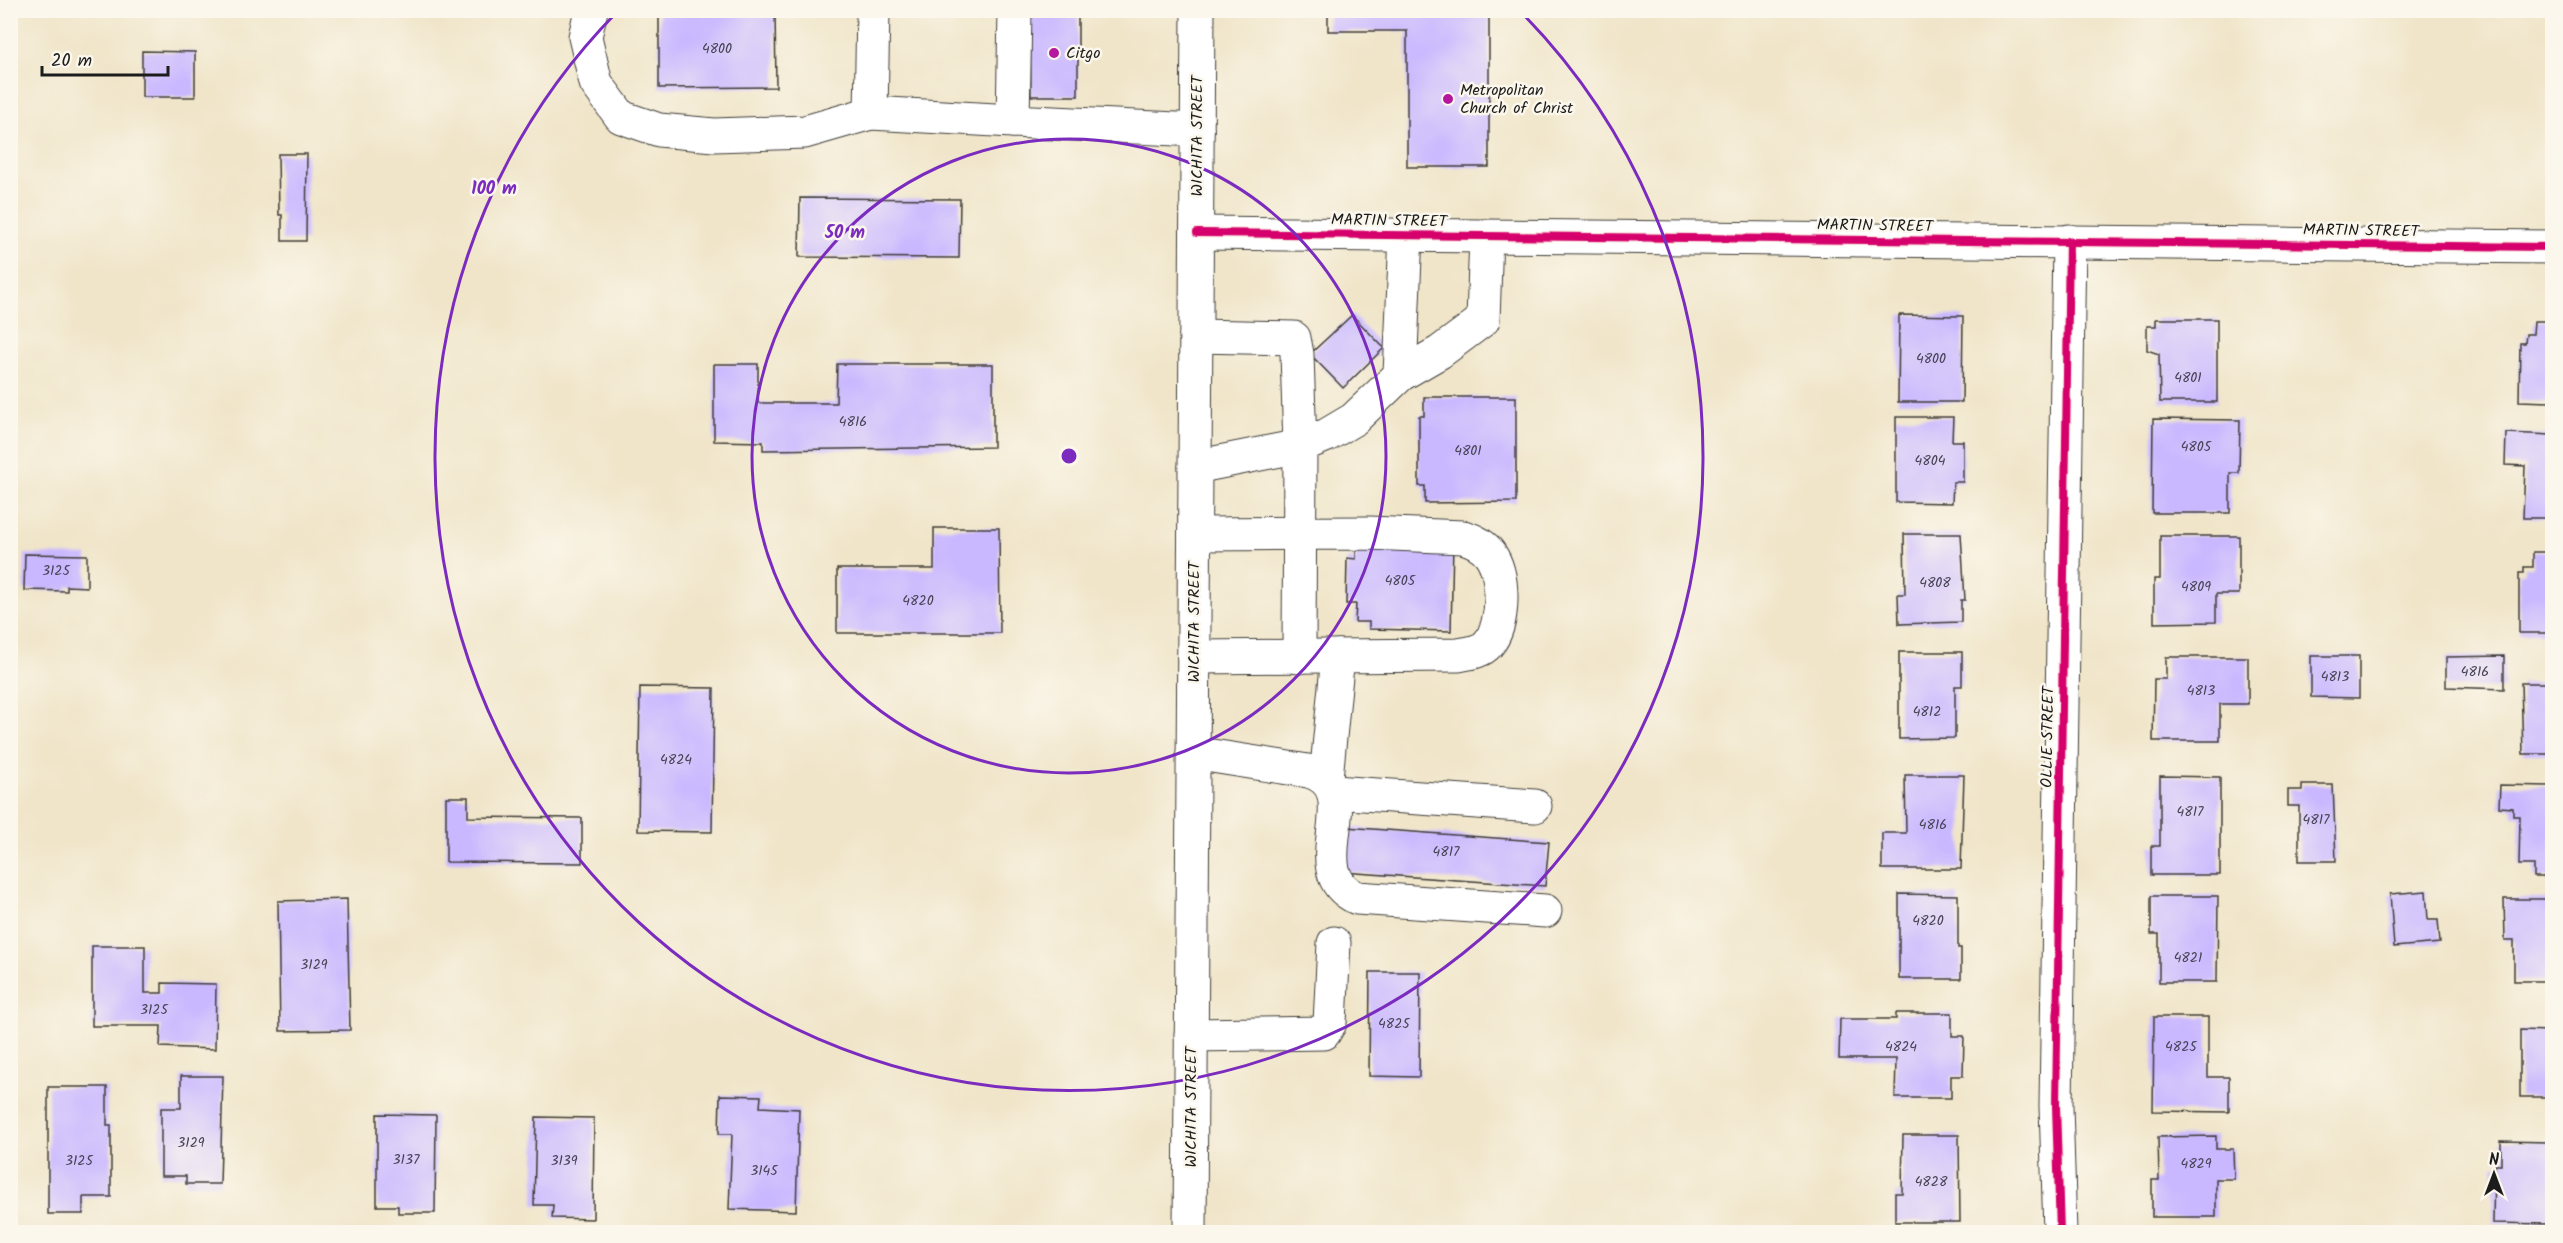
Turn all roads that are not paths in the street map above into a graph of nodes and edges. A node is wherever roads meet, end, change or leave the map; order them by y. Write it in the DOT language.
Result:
graph roads {
  1 [pos="591,10"];
  2 [pos="873,10"];
  3 [pos="1015,10"];
  4 [pos="1197,10"];
  5 [pos="871,113"];
  6 [pos="1013,121"];
  7 [pos="1197,130"];
  8 [pos="1197,233"];
  9 [pos="1406,234"];
  10 [pos="1486,236"];
  11 [pos="2069,241"];
  12 [pos="2553,247"];
  13 [pos="1196,336"];
  14 [pos="1400,375"];
  15 [pos="1300,446"];
  16 [pos="1195,467"];
  17 [pos="1195,534"];
  18 [pos="1300,534"];
  19 [pos="1338,656"];
  20 [pos="1194,657"];
  21 [pos="1299,657"];
  22 [pos="1193,753"];
  23 [pos="1330,785"];
  24 [pos="1534,806"];
  25 [pos="1545,911"];
  26 [pos="1334,943"];
  27 [pos="1191,1035"];
  28 [pos="1190,1233"];
  29 [pos="2060,1233"];
  1 -- 5 [label="street"];
  2 -- 5 [label="street"];
  3 -- 6 [label="street"];
  4 -- 7 [label="street, WICHITA STREET"];
  5 -- 6 [label="street"];
  6 -- 7 [label="street"];
  7 -- 8 [label="street, WICHITA STREET"];
  8 -- 9 [label="street, MARTIN STREET"];
  8 -- 13 [label="street, WICHITA STREET"];
  9 -- 10 [label="street, MARTIN STREET"];
  9 -- 14 [label="street"];
  10 -- 11 [label="street, MARTIN STREET"];
  10 -- 14 [label="street"];
  11 -- 12 [label="street, MARTIN STREET"];
  11 -- 29 [label="street, OLLIE STREET"];
  13 -- 15 [label="street"];
  13 -- 16 [label="street, WICHITA STREET"];
  14 -- 15 [label="street"];
  15 -- 16 [label="street"];
  15 -- 18 [label="street"];
  16 -- 17 [label="street, WICHITA STREET"];
  17 -- 18 [label="street"];
  17 -- 20 [label="street, WICHITA STREET"];
  18 -- 19 [label="street"];
  18 -- 21 [label="street"];
  19 -- 21 [label="street"];
  19 -- 23 [label="street"];
  20 -- 21 [label="street"];
  20 -- 22 [label="street, WICHITA STREET"];
  22 -- 23 [label="street"];
  22 -- 27 [label="street, WICHITA STREET"];
  23 -- 24 [label="street"];
  23 -- 25 [label="street"];
  26 -- 27 [label="street"];
  27 -- 28 [label="street, WICHITA STREET"];
}
